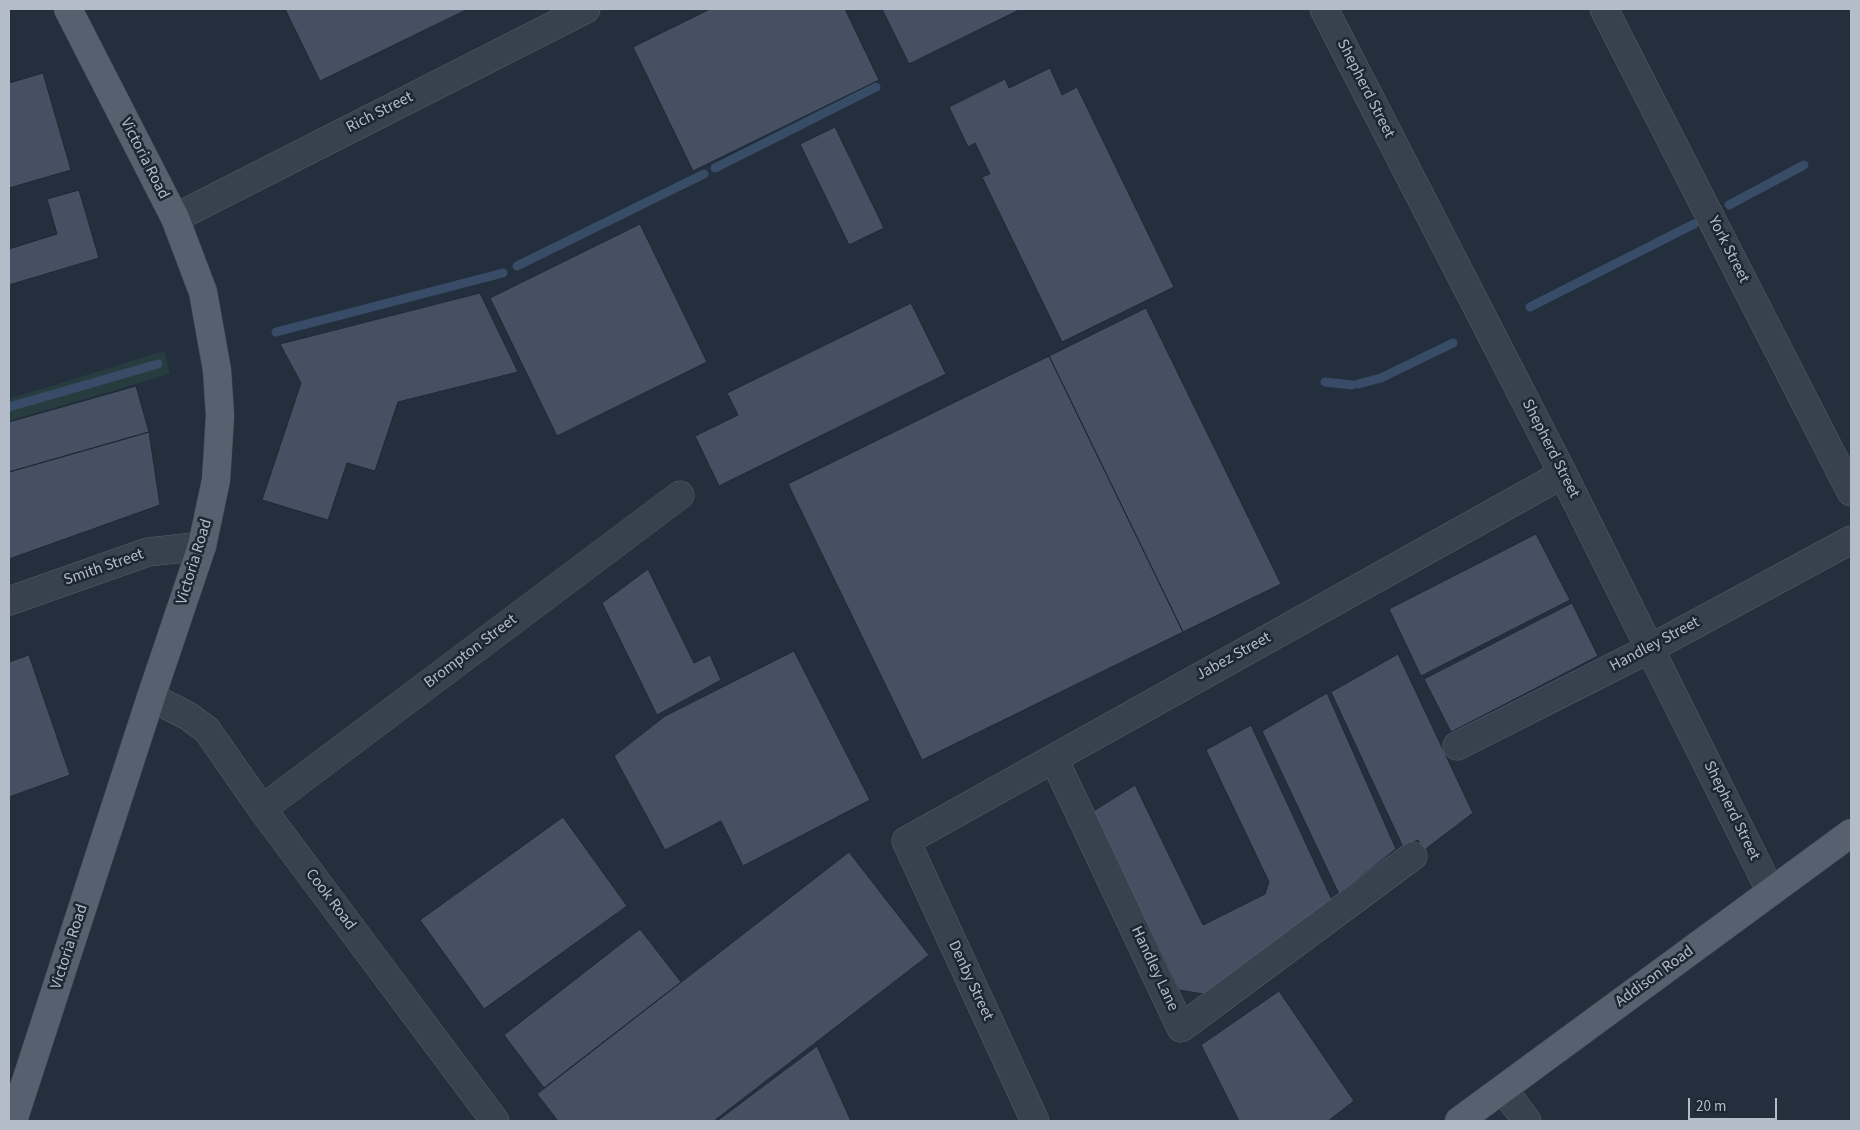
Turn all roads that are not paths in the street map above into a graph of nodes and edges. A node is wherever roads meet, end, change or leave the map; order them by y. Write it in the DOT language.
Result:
graph roads {
  1 [pos="68,9"];
  2 [pos="586,9"];
  3 [pos="1324,9"];
  4 [pos="1604,9"];
  5 [pos="175,218"];
  6 [pos="1563,474"];
  7 [pos="1851,492"];
  8 [pos="680,495"];
  9 [pos="1851,540"];
  10 [pos="202,546"];
  11 [pos="9,601"];
  12 [pos="1651,648"];
  13 [pos="151,697"];
  14 [pos="1457,746"];
  15 [pos="1054,759"];
  16 [pos="262,809"];
  17 [pos="1851,833"];
  18 [pos="906,841"];
  19 [pos="1413,856"];
  20 [pos="1771,892"];
  21 [pos="17,1084"];
  22 [pos="1503,1089"];
  23 [pos="13,1121"];
  24 [pos="494,1121"];
  25 [pos="1035,1121"];
  26 [pos="1459,1121"];
  27 [pos="1526,1121"];
  1 -- 5 [label="main road, Victoria Road"];
  2 -- 5 [label="street, Rich Street"];
  3 -- 6 [label="street, Shepherd Street"];
  4 -- 7 [label="street, York Street"];
  5 -- 10 [label="main road, Victoria Road"];
  6 -- 12 [label="street, Shepherd Street"];
  6 -- 15 [label="street, Jabez Street"];
  8 -- 16 [label="street, Brompton Street"];
  9 -- 12 [label="street, Handley Street"];
  10 -- 11 [label="street, Smith Street"];
  10 -- 13 [label="main road, Victoria Road"];
  12 -- 14 [label="street, Handley Street"];
  12 -- 20 [label="street, Shepherd Street"];
  13 -- 16 [label="street, Cook Road"];
  13 -- 21 [label="main road, Victoria Road"];
  15 -- 18 [label="street, Jabez Street"];
  15 -- 19 [label="street, Handley Lane"];
  16 -- 24 [label="street, Cook Road"];
  17 -- 20 [label="main road, Addison Road"];
  18 -- 25 [label="street, Denby Street"];
  20 -- 22 [label="main road, Addison Road"];
  21 -- 23 [label="main road, Victoria Road"];
  22 -- 26 [label="main road, Addison Road"];
  22 -- 27 [label="street"];
}
